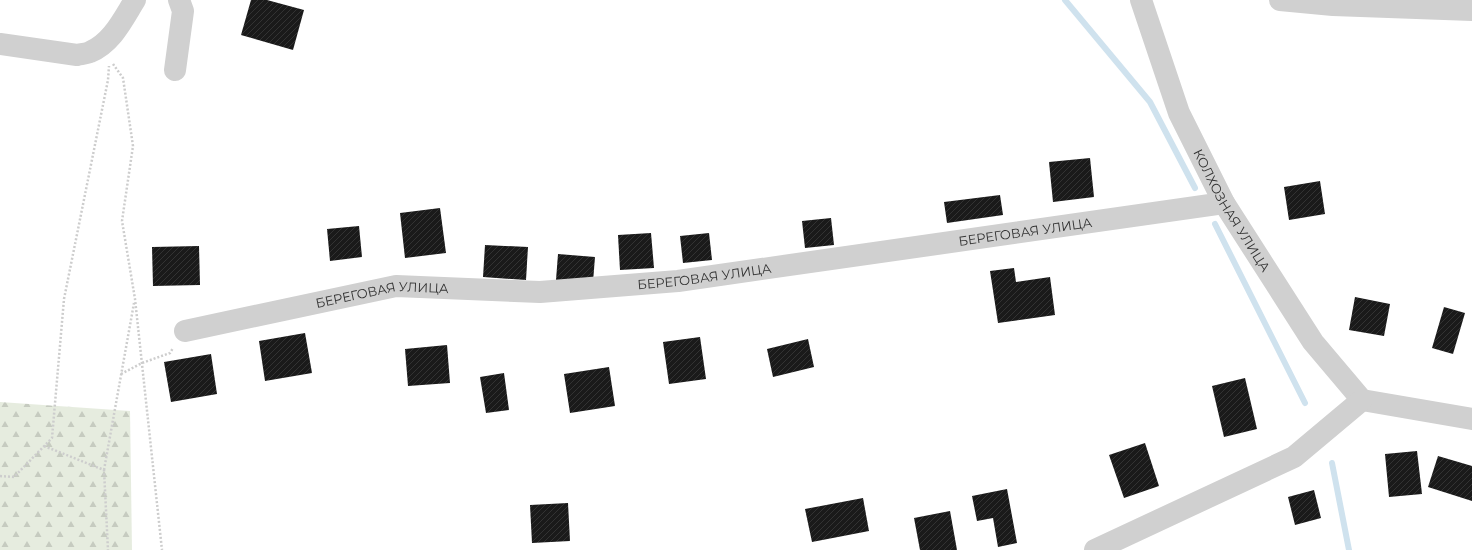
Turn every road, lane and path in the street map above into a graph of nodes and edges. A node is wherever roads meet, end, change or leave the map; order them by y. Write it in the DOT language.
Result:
graph roads {
  1 [pos="135,0"];
  2 [pos="179,0"];
  3 [pos="1141,0"];
  4 [pos="1280,0"];
  5 [pos="1472,10"];
  6 [pos="0,44"];
  7 [pos="109,47"];
  8 [pos="174,70"];
  9 [pos="1224,203"];
  10 [pos="135,299"];
  11 [pos="185,331"];
  12 [pos="142,363"];
  13 [pos="121,374"];
  14 [pos="1362,400"];
  15 [pos="1472,420"];
  16 [pos="44,446"];
  17 [pos="104,470"];
  18 [pos="0,476"];
  19 [pos="108,550"];
  20 [pos="162,550"];
  21 [pos="1095,550"];
  1 -- 7 [label="street"];
  2 -- 8 [label="street"];
  3 -- 9 [label="street, КОЛХОЗНАЯ УЛИЦА"];
  4 -- 5 [label="street"];
  6 -- 7 [label="street"];
  7 -- 10 [label="path"];
  7 -- 16 [label="path"];
  9 -- 11 [label="street, БЕРЕГОВАЯ УЛИЦА"];
  9 -- 14 [label="street, КОЛХОЗНАЯ УЛИЦА"];
  10 -- 12 [label="path"];
  10 -- 13 [label="path"];
  11 -- 12 [label="path"];
  12 -- 13 [label="path"];
  12 -- 20 [label="path"];
  13 -- 17 [label="path"];
  14 -- 15 [label="street"];
  14 -- 21 [label="street"];
  16 -- 17 [label="path"];
  16 -- 18 [label="path"];
  17 -- 19 [label="path"];
}
